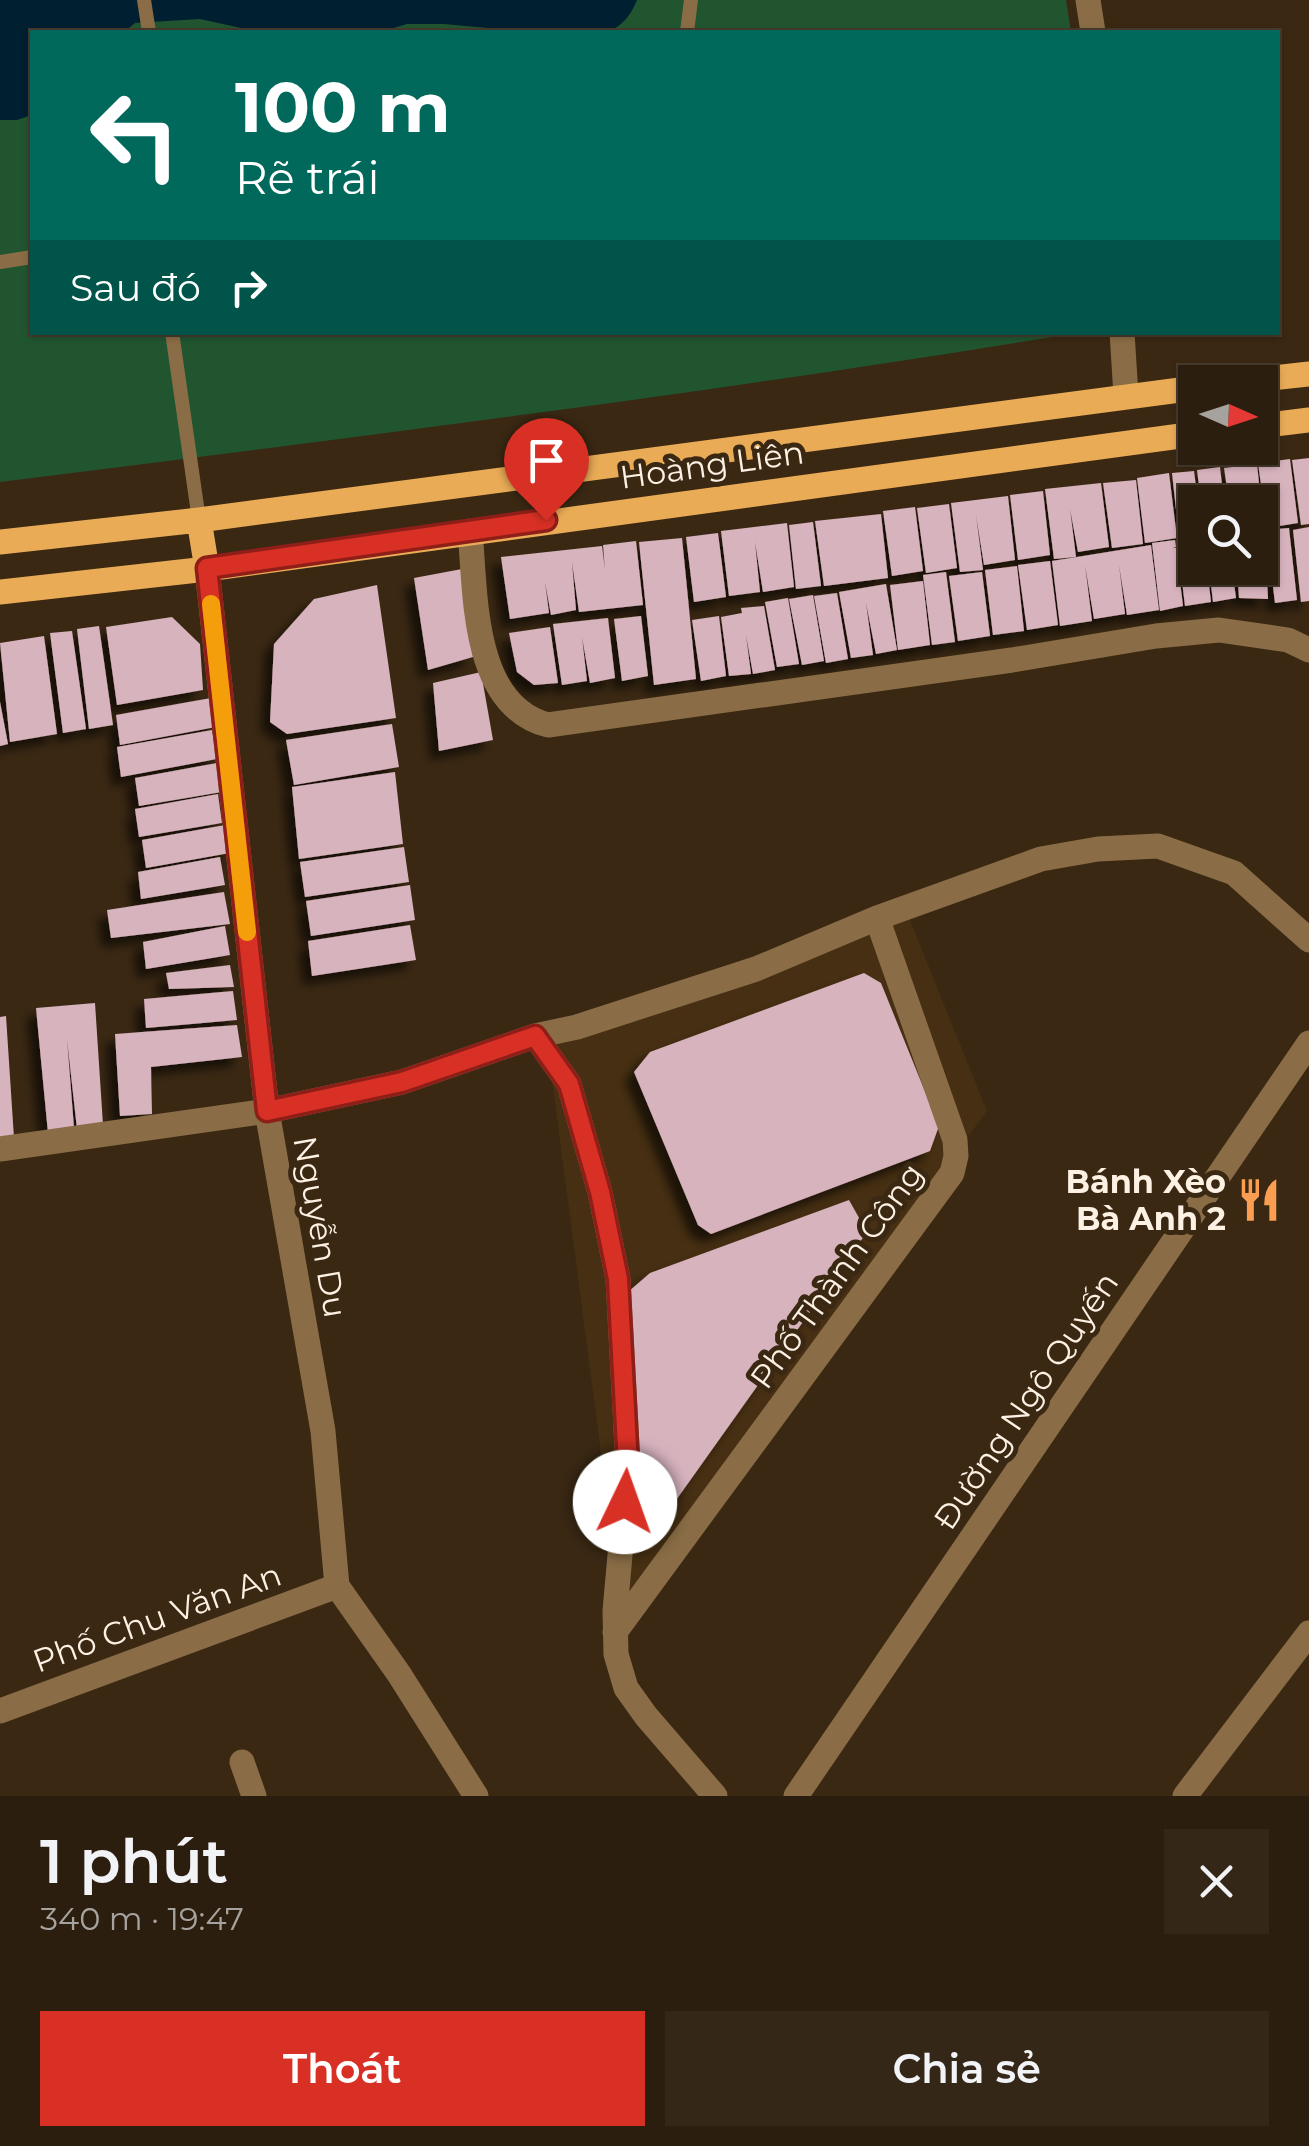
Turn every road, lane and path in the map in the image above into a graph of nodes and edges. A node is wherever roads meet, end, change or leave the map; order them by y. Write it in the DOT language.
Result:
graph roads {
  1 [pos="144,0"];
  2 [pos="691,0"];
  3 [pos="1088,0"];
  4 [pos="149,30"];
  5 [pos="687,30"];
  6 [pos="1094,30"];
  7 [pos="30,257"];
  8 [pos="0,262"];
  9 [pos="172,335"];
  10 [pos="1122,335"];
  11 [pos="1309,374"];
  12 [pos="1278,377"];
  13 [pos="1178,390"];
  14 [pos="1126,396"];
  15 [pos="1309,420"];
  16 [pos="1278,424"];
  17 [pos="1178,436"];
  18 [pos="1118,443"];
  19 [pos="199,520"];
  20 [pos="470,531"];
  21 [pos="0,542"];
  22 [pos="207,568"];
  23 [pos="0,592"];
  24 [pos="1309,650"];
  25 [pos="877,918"];
  26 [pos="1309,940"];
  27 [pos="535,1036"];
  28 [pos="1309,1043"];
  29 [pos="267,1111"];
  30 [pos="0,1149"];
  31 [pos="337,1586"];
  32 [pos="616,1632"];
  33 [pos="1308,1639"];
  34 [pos="0,1711"];
  35 [pos="242,1762"];
  36 [pos="254,1796"];
  37 [pos="476,1796"];
  38 [pos="715,1796"];
  39 [pos="796,1796"];
  40 [pos="1185,1796"];
  1 -- 4 [label="lane"];
  2 -- 5 [label="lane"];
  3 -- 6 [label="street"];
  7 -- 8 [label="lane"];
  9 -- 19 [label="lane"];
  10 -- 14 [label="street"];
  11 -- 12 [label="main road"];
  13 -- 14 [label="main road, Hoàng Liên"];
  14 -- 18 [label="main road"];
  14 -- 19 [label="main road, Hoàng Liên"];
  15 -- 16 [label="main road"];
  17 -- 18 [label="main road, Hoàng Liên"];
  18 -- 20 [label="main road, Hoàng Liên"];
  19 -- 21 [label="main road, Hoàng Liên"];
  19 -- 22 [label="main road"];
  20 -- 22 [label="main road, Hoàng Liên"];
  20 -- 24 [label="street"];
  22 -- 23 [label="main road, Hoàng Liên"];
  22 -- 29 [label="street, Nguyễn Du"];
  25 -- 26 [label="street"];
  25 -- 27 [label="street"];
  25 -- 32 [label="street, Phố Thành Công"];
  27 -- 29 [label="street"];
  27 -- 32 [label="street"];
  28 -- 39 [label="street, Đường Ngô Quyến"];
  29 -- 30 [label="street"];
  29 -- 31 [label="street, Nguyễn Du"];
  31 -- 34 [label="street, Phố Chu Văn An"];
  31 -- 37 [label="street"];
  32 -- 38 [label="street"];
  33 -- 40 [label="street"];
  35 -- 36 [label="street"];
}
